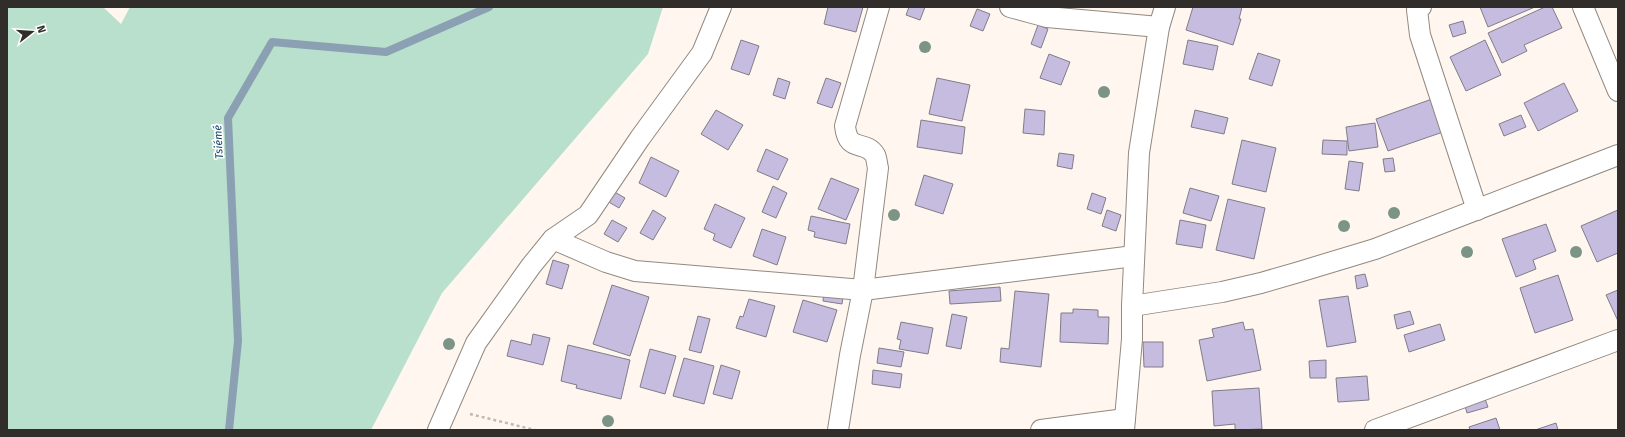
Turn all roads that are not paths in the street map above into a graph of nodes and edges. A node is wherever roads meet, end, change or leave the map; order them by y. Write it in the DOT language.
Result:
graph roads {
  1 [pos="720,7"];
  2 [pos="879,7"];
  3 [pos="1010,7"];
  4 [pos="1165,7"];
  5 [pos="1421,7"];
  6 [pos="1583,7"];
  7 [pos="1159,27"];
  8 [pos="1618,91"];
  9 [pos="1618,154"];
  10 [pos="1477,210"];
  11 [pos="553,239"];
  12 [pos="1134,256"];
  13 [pos="863,290"];
  14 [pos="1132,306"];
  15 [pos="1618,340"];
  16 [pos="1125,424"];
  17 [pos="438,430"];
  18 [pos="838,430"];
  19 [pos="1041,430"];
  20 [pos="1375,430"];
  1 -- 11 [label="street"];
  2 -- 13 [label="street"];
  3 -- 7 [label="street"];
  4 -- 7 [label="street"];
  5 -- 10 [label="street"];
  6 -- 8 [label="street"];
  7 -- 12 [label="street"];
  9 -- 10 [label="street"];
  10 -- 14 [label="street"];
  11 -- 13 [label="street"];
  11 -- 17 [label="street"];
  12 -- 13 [label="street"];
  12 -- 14 [label="street"];
  13 -- 18 [label="street"];
  14 -- 16 [label="street"];
  15 -- 20 [label="street"];
  16 -- 19 [label="street"];
}
